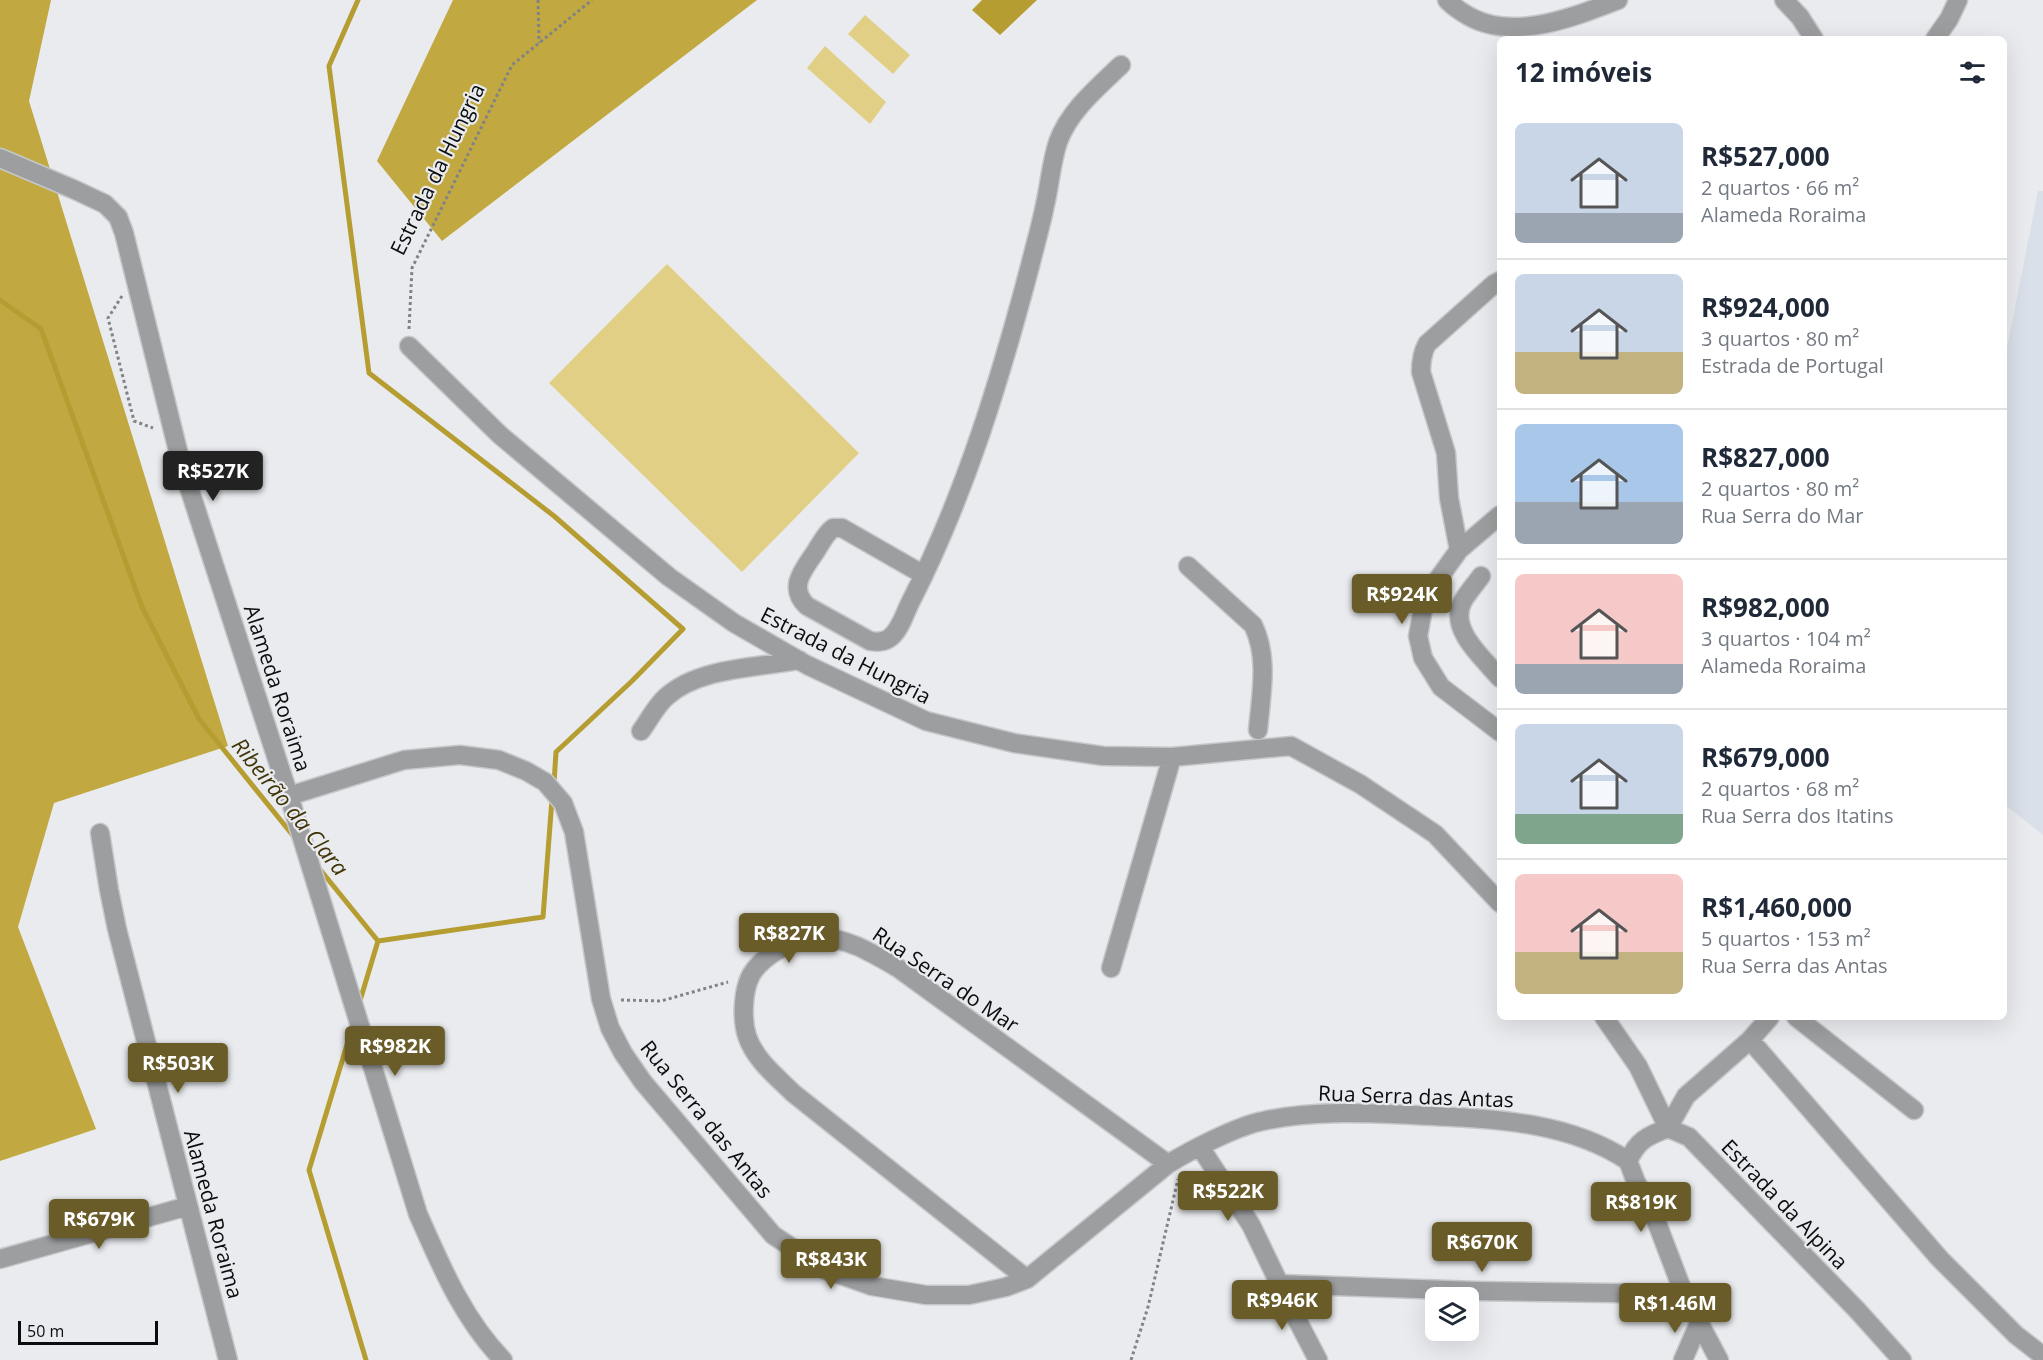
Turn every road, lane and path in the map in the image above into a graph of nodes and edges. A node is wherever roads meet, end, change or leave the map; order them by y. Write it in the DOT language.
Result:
graph roads {
  1 [pos="538,0"];
  2 [pos="592,0"];
  3 [pos="1447,0"];
  4 [pos="1618,0"];
  5 [pos="1784,0"];
  6 [pos="1958,0"];
  7 [pos="1812,36"];
  8 [pos="1937,36"];
  9 [pos="540,43"];
  10 [pos="1121,65"];
  11 [pos="0,158"];
  12 [pos="135,275"];
  13 [pos="1497,282"];
  14 [pos="409,346"];
  15 [pos="174,437"];
  16 [pos="1497,518"];
  17 [pos="1459,550"];
  18 [pos="1188,566"];
  19 [pos="924,575"];
  20 [pos="1481,576"];
  21 [pos="799,660"];
  22 [pos="1497,674"];
  23 [pos="1258,730"];
  24 [pos="1497,730"];
  25 [pos="641,731"];
  26 [pos="1172,757"];
  27 [pos="289,796"];
  28 [pos="100,833"];
  29 [pos="1497,900"];
  30 [pos="1111,968"];
  31 [pos="748,980"];
  32 [pos="601,999"];
  33 [pos="1606,1020"];
  34 [pos="1767,1020"];
  35 [pos="1800,1020"];
  36 [pos="1750,1040"];
  37 [pos="1914,1110"];
  38 [pos="1668,1128"];
  39 [pos="1192,1150"];
  40 [pos="1628,1161"];
  41 [pos="1167,1164"];
  42 [pos="188,1206"];
  43 [pos="0,1259"];
  44 [pos="1027,1279"];
  45 [pos="1279,1284"];
  46 [pos="1684,1294"];
  47 [pos="1699,1323"];
  48 [pos="2043,1356"];
  49 [pos="1901,1359"];
  50 [pos="228,1360"];
  51 [pos="503,1360"];
  52 [pos="1131,1360"];
  53 [pos="1318,1360"];
  54 [pos="1683,1360"];
  55 [pos="1719,1360"];
  1 -- 9 [label="path"];
  2 -- 9 [label="path, Estrada da Hungria"];
  3 -- 4 [label="street"];
  5 -- 7 [label="street"];
  6 -- 8 [label="street"];
  9 -- 14 [label="path, Estrada da Hungria"];
  10 -- 19 [label="street"];
  11 -- 12 [label="street, Alameda Roraima"];
  12 -- 15 [label="street, Alameda Roraima"];
  12 -- 15 [label="path"];
  13 -- 17 [label="street"];
  14 -- 21 [label="street, Estrada da Hungria"];
  15 -- 27 [label="street, Alameda Roraima"];
  16 -- 17 [label="street"];
  17 -- 24 [label="street"];
  18 -- 23 [label="street"];
  19 -- 19 [label="street"];
  20 -- 22 [label="street"];
  21 -- 25 [label="street"];
  21 -- 26 [label="street, Estrada da Hungria"];
  26 -- 29 [label="street, Estrada da Hungria"];
  26 -- 30 [label="street"];
  27 -- 32 [label="street, Rua Serra das Antas"];
  27 -- 51 [label="street, Alameda Roraima"];
  28 -- 42 [label="street, Alameda Roraima"];
  31 -- 32 [label="path"];
  31 -- 41 [label="street, Rua Serra do Mar"];
  31 -- 44 [label="street"];
  32 -- 44 [label="street, Rua Serra das Antas"];
  33 -- 38 [label="street"];
  34 -- 36 [label="street"];
  35 -- 37 [label="street"];
  36 -- 38 [label="street"];
  36 -- 48 [label="street"];
  38 -- 40 [label="street"];
  38 -- 49 [label="street, Estrada da Alpina"];
  39 -- 40 [label="street, Rua Serra das Antas"];
  39 -- 41 [label="street, Rua Serra das Antas"];
  39 -- 45 [label="street"];
  39 -- 52 [label="path"];
  40 -- 46 [label="street"];
  41 -- 44 [label="street, Rua Serra das Antas"];
  42 -- 43 [label="street"];
  42 -- 50 [label="street, Alameda Roraima"];
  45 -- 46 [label="street"];
  45 -- 53 [label="street"];
  46 -- 47 [label="street"];
  47 -- 54 [label="street"];
  47 -- 55 [label="street"];
}
